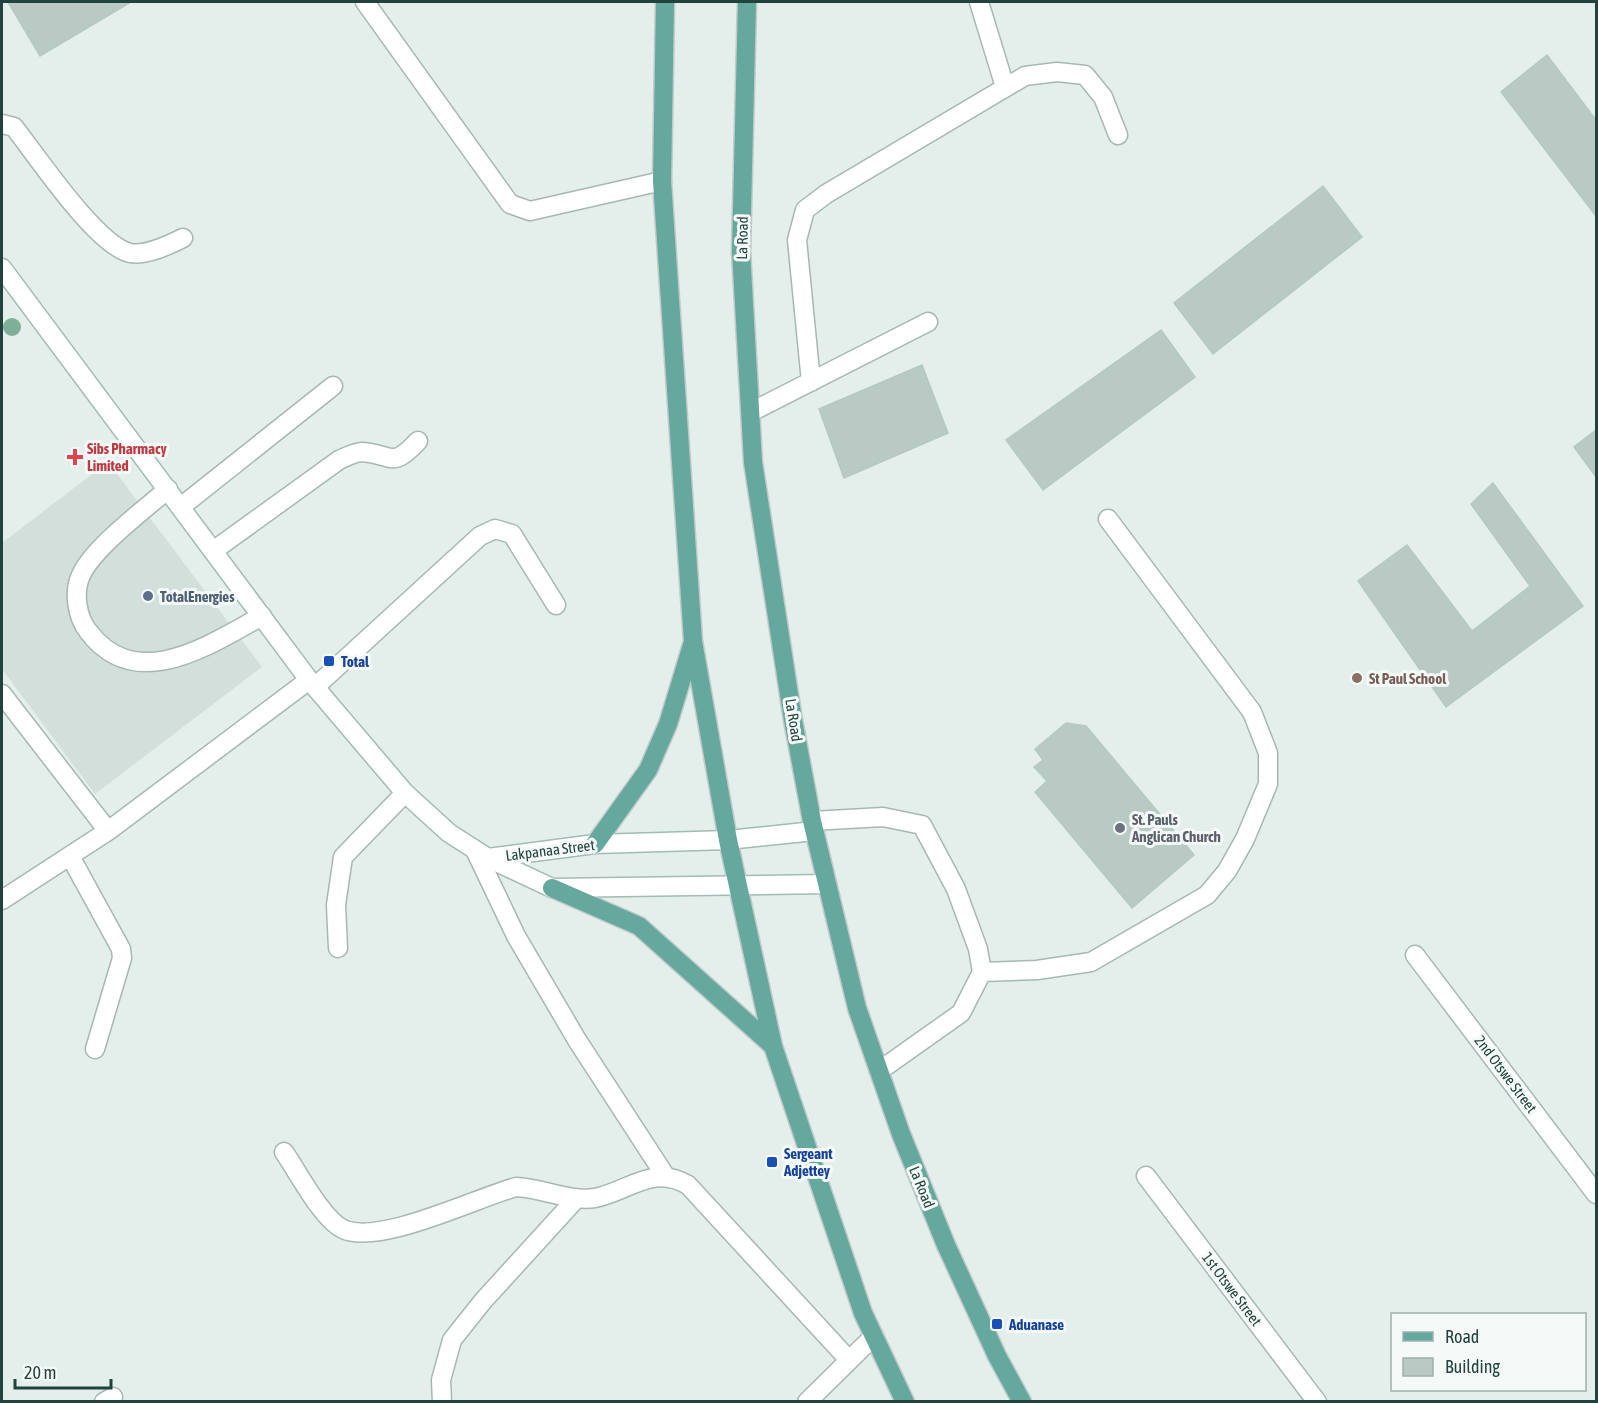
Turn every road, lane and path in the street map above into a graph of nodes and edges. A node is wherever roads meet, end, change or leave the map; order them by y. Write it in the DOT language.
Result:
graph roads {
  1 [pos="365,2"];
  2 [pos="665,2"];
  3 [pos="747,2"];
  4 [pos="979,2"];
  5 [pos="1005,87"];
  6 [pos="2,124"];
  7 [pos="1118,135"];
  8 [pos="662,181"];
  9 [pos="183,238"];
  10 [pos="2,268"];
  11 [pos="928,322"];
  12 [pos="811,382"];
  13 [pos="333,386"];
  14 [pos="751,411"];
  15 [pos="418,441"];
  16 [pos="168,489"];
  17 [pos="182,506"];
  18 [pos="1108,519"];
  19 [pos="213,551"];
  20 [pos="556,605"];
  21 [pos="262,616"];
  22 [pos="693,641"];
  23 [pos="312,683"];
  24 [pos="2,694"];
  25 [pos="405,793"];
  26 [pos="813,826"];
  27 [pos="108,831"];
  28 [pos="728,840"];
  29 [pos="595,844"];
  30 [pos="481,854"];
  31 [pos="70,856"];
  32 [pos="827,884"];
  33 [pos="738,885"];
  34 [pos="552,888"];
  35 [pos="2,900"];
  36 [pos="338,948"];
  37 [pos="1415,955"];
  38 [pos="982,972"];
  39 [pos="773,1046"];
  40 [pos="95,1049"];
  41 [pos="879,1071"];
  42 [pos="284,1152"];
  43 [pos="666,1176"];
  44 [pos="1146,1176"];
  45 [pos="1596,1194"];
  46 [pos="576,1198"];
  47 [pos="874,1336"];
  48 [pos="849,1360"];
  49 [pos="442,1401"];
  50 [pos="807,1401"];
  51 [pos="905,1401"];
  52 [pos="1022,1401"];
  53 [pos="1317,1401"];
  1 -- 8 [label="street"];
  2 -- 8 [label="main road"];
  3 -- 14 [label="main road, La Road"];
  4 -- 5 [label="street"];
  5 -- 7 [label="street"];
  5 -- 12 [label="street"];
  6 -- 9 [label="street"];
  8 -- 22 [label="main road"];
  10 -- 16 [label="street"];
  11 -- 12 [label="street"];
  12 -- 14 [label="street"];
  13 -- 17 [label="street"];
  14 -- 26 [label="main road, La Road"];
  15 -- 19 [label="street"];
  16 -- 17 [label="street"];
  16 -- 21 [label="street"];
  17 -- 19 [label="street"];
  18 -- 38 [label="street"];
  19 -- 21 [label="street"];
  20 -- 23 [label="street"];
  21 -- 23 [label="street"];
  22 -- 28 [label="main road"];
  22 -- 29 [label="main road"];
  23 -- 25 [label="street"];
  23 -- 27 [label="street"];
  24 -- 27 [label="street"];
  25 -- 30 [label="street"];
  25 -- 36 [label="street"];
  26 -- 28 [label="street, Lakpanaa Street"];
  26 -- 32 [label="main road, La Road"];
  26 -- 38 [label="street, Lakpanaa Street"];
  27 -- 31 [label="street"];
  28 -- 29 [label="street, Lakpanaa Street"];
  28 -- 33 [label="main road"];
  29 -- 30 [label="street, Lakpanaa Street"];
  30 -- 34 [label="street, Lakpanaa Street"];
  30 -- 43 [label="street"];
  31 -- 35 [label="street"];
  31 -- 40 [label="street"];
  32 -- 33 [label="street, Lakpanaa Street"];
  32 -- 41 [label="main road, La Road"];
  33 -- 34 [label="street, Lakpanaa Street"];
  33 -- 39 [label="main road"];
  34 -- 39 [label="main road"];
  37 -- 45 [label="street, 2nd Otswe Street"];
  38 -- 41 [label="street"];
  39 -- 47 [label="main road"];
  41 -- 52 [label="main road, La Road"];
  42 -- 46 [label="street"];
  43 -- 46 [label="street"];
  43 -- 48 [label="street"];
  44 -- 53 [label="street, 1st Otswe Street"];
  46 -- 49 [label="street"];
  47 -- 48 [label="street"];
  47 -- 51 [label="main road"];
  48 -- 50 [label="street"];
}
